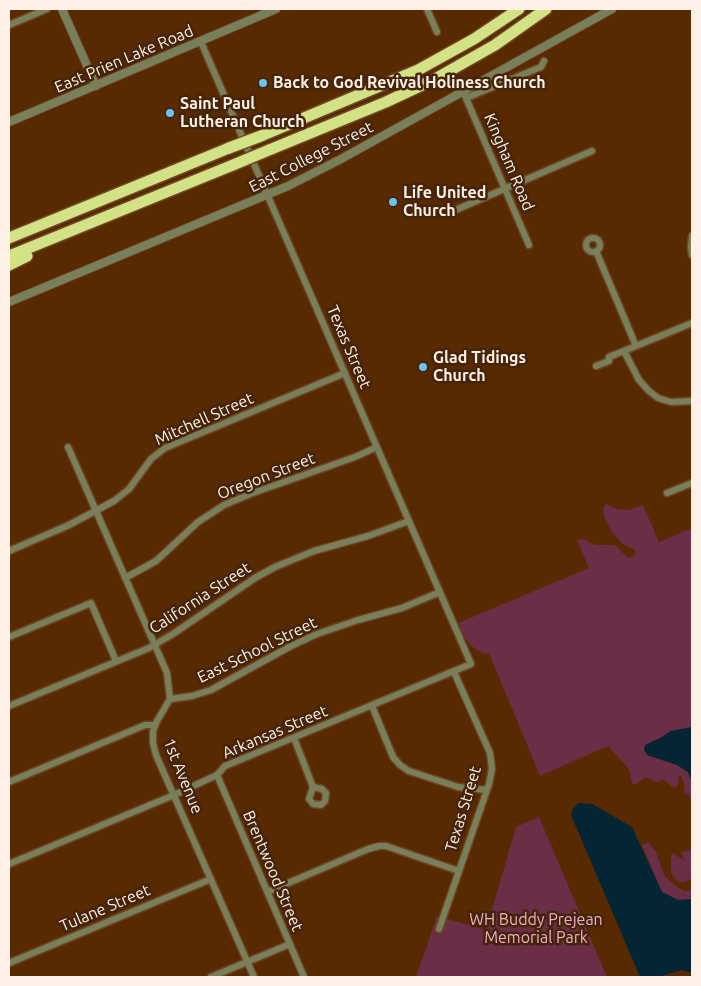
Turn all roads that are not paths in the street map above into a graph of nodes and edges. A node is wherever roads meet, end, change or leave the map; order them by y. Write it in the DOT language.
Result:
graph roads {
  1 [pos="47,9"];
  2 [pos="62,9"];
  3 [pos="276,9"];
  4 [pos="427,9"];
  5 [pos="519,9"];
  6 [pos="546,9"];
  7 [pos="612,9"];
  8 [pos="9,25"];
  9 [pos="437,32"];
  10 [pos="201,42"];
  11 [pos="544,61"];
  12 [pos="96,86"];
  13 [pos="465,94"];
  14 [pos="9,122"];
  15 [pos="592,151"];
  16 [pos="505,188"];
  17 [pos="268,196"];
  18 [pos="129,207"];
  19 [pos="451,212"];
  20 [pos="692,236"];
  21 [pos="9,238"];
  22 [pos="529,245"];
  23 [pos="596,251"];
  24 [pos="692,255"];
  25 [pos="9,256"];
  26 [pos="9,265"];
  27 [pos="9,302"];
  28 [pos="692,323"];
  29 [pos="636,346"];
  30 [pos="624,351"];
  31 [pos="596,366"];
  32 [pos="345,373"];
  33 [pos="692,401"];
  34 [pos="68,446"];
  35 [pos="377,447"];
  36 [pos="692,483"];
  37 [pos="667,493"];
  38 [pos="96,511"];
  39 [pos="409,521"];
  40 [pos="9,551"];
  41 [pos="126,578"];
  42 [pos="440,592"];
  43 [pos="9,637"];
  44 [pos="154,645"];
  45 [pos="116,661"];
  46 [pos="472,664"];
  47 [pos="454,672"];
  48 [pos="170,699"];
  49 [pos="9,706"];
  50 [pos="372,706"];
  51 [pos="155,725"];
  52 [pos="294,738"];
  53 [pos="217,775"];
  54 [pos="9,782"];
  55 [pos="313,787"];
  56 [pos="486,790"];
  57 [pos="174,795"];
  58 [pos="9,864"];
  59 [pos="459,871"];
  60 [pos="211,878"];
  61 [pos="267,892"];
  62 [pos="439,929"];
  63 [pos="290,944"];
  64 [pos="247,962"];
  65 [pos="9,963"];
  66 [pos="211,977"];
  67 [pos="254,977"];
  68 [pos="304,977"];
  1 -- 8 [label="street"];
  2 -- 12 [label="street"];
  3 -- 10 [label="street, East Prien Lake Road"];
  4 -- 9 [label="street"];
  5 -- 21 [label="highway, bridge"];
  6 -- 18 [label="highway, bridge"];
  7 -- 13 [label="street, East College Street"];
  10 -- 12 [label="street, East Prien Lake Road"];
  10 -- 17 [label="street, Texas Street"];
  11 -- 13 [label="street"];
  12 -- 14 [label="street, East Prien Lake Road"];
  13 -- 16 [label="street, Kingham Road"];
  13 -- 17 [label="street, East College Street"];
  15 -- 16 [label="street"];
  16 -- 19 [label="street"];
  16 -- 22 [label="street, Kingham Road"];
  17 -- 27 [label="street, East College Street"];
  17 -- 32 [label="street, Texas Street"];
  18 -- 25 [label="highway"];
  18 -- 26 [label="highway"];
  20 -- 24 [label="street"];
  23 -- 29 [label="street"];
  28 -- 29 [label="street"];
  29 -- 30 [label="street"];
  30 -- 31 [label="street"];
  30 -- 33 [label="street"];
  32 -- 35 [label="street, Texas Street"];
  32 -- 38 [label="street, Mitchell Street"];
  34 -- 38 [label="street"];
  35 -- 39 [label="street, Texas Street"];
  35 -- 41 [label="street, Oregon Street"];
  36 -- 37 [label="street"];
  38 -- 40 [label="street, Mitchell Street"];
  38 -- 41 [label="street"];
  39 -- 42 [label="street, Texas Street"];
  39 -- 44 [label="street, California Street"];
  41 -- 44 [label="street"];
  42 -- 46 [label="street, Texas Street"];
  42 -- 48 [label="street, East School Street"];
  43 -- 45 [label="street"];
  44 -- 45 [label="street, California Street"];
  44 -- 48 [label="street"];
  45 -- 49 [label="street, California Street"];
  46 -- 47 [label="street, Arkansas Street"];
  47 -- 50 [label="street, Arkansas Street"];
  47 -- 56 [label="street, Texas Street"];
  48 -- 51 [label="street, 1st Avenue"];
  50 -- 52 [label="street, Arkansas Street"];
  50 -- 56 [label="street"];
  51 -- 54 [label="street"];
  51 -- 57 [label="street, 1st Avenue"];
  52 -- 53 [label="street, Arkansas Street"];
  52 -- 55 [label="street"];
  53 -- 57 [label="street, Arkansas Street"];
  53 -- 61 [label="street, Brentwood Street"];
  56 -- 59 [label="street, Texas Street"];
  57 -- 58 [label="street, Arkansas Street"];
  57 -- 60 [label="street, 1st Avenue"];
  59 -- 61 [label="street"];
  59 -- 62 [label="street, Texas Street"];
  60 -- 64 [label="street, 1st Avenue"];
  60 -- 65 [label="street, Tulane Street"];
  61 -- 63 [label="street, Brentwood Street"];
  63 -- 64 [label="street"];
  63 -- 68 [label="street, Brentwood Street"];
  64 -- 66 [label="street"];
  64 -- 67 [label="street, 1st Avenue"];
}
